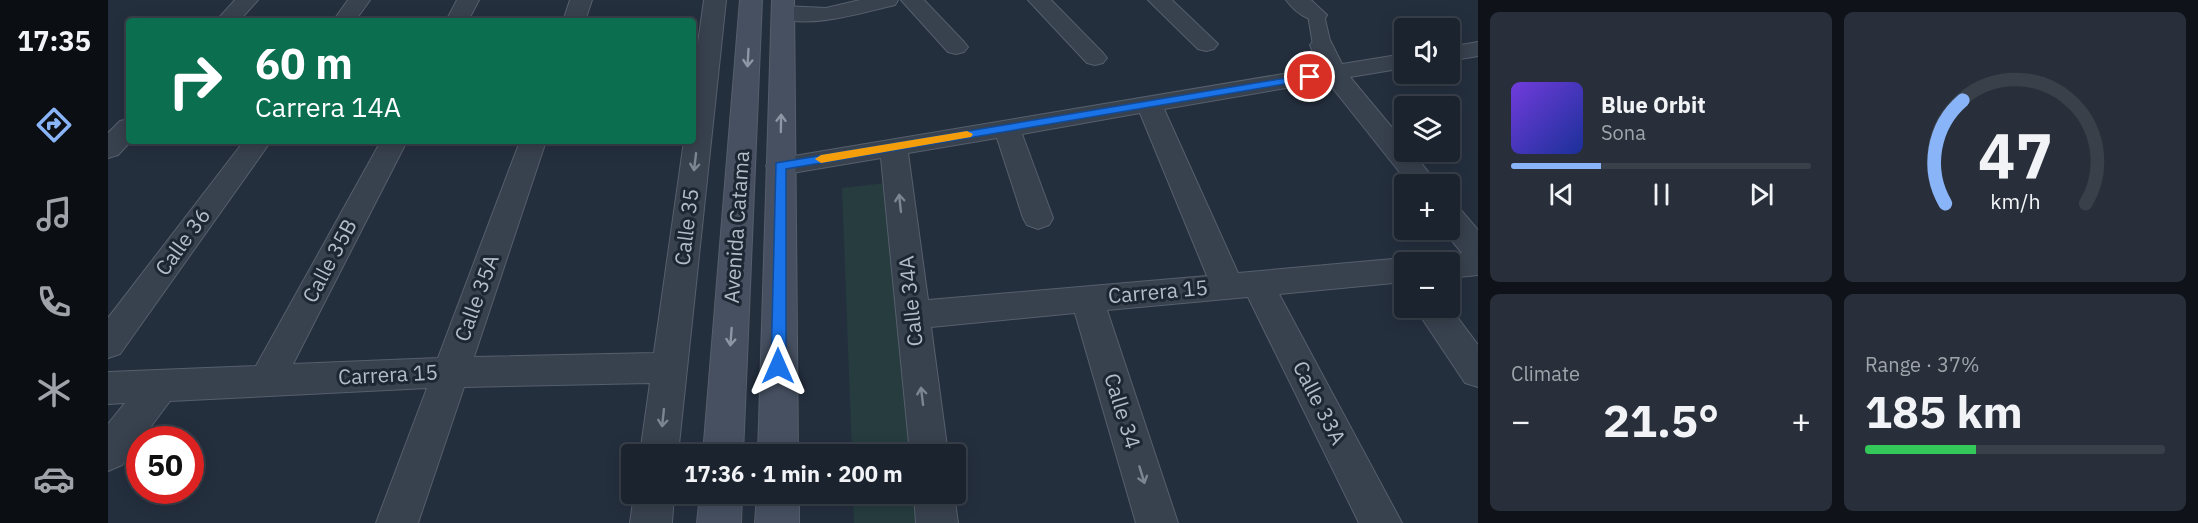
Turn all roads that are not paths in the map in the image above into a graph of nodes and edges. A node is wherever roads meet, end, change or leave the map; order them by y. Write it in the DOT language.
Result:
graph roads {
  1 [pos="247,0"];
  2 [pos="359,0"];
  3 [pos="468,0"];
  4 [pos="581,0"];
  5 [pos="715,0"];
  6 [pos="751,0"];
  7 [pos="887,0"];
  8 [pos="912,0"];
  9 [pos="1039,0"];
  10 [pos="1159,0"];
  11 [pos="1297,0"];
  12 [pos="783,6"];
  13 [pos="1316,15"];
  14 [pos="231,18"];
  15 [pos="346,18"];
  16 [pos="459,18"];
  17 [pos="575,18"];
  18 [pos="1206,44"];
  19 [pos="1322,45"];
  20 [pos="956,47"];
  21 [pos="1095,58"];
  22 [pos="1394,63"];
  23 [pos="700,71"];
  24 [pos="1333,73"];
  25 [pos="1149,104"];
  26 [pos="696,108"];
  27 [pos="1007,128"];
  28 [pos="126,130"];
  29 [pos="256,144"];
  30 [pos="392,144"];
  31 [pos="532,144"];
  32 [pos="692,144"];
  33 [pos="894,147"];
  34 [pos="108,149"];
  35 [pos="780,166"];
  36 [pos="1416,174"];
  37 [pos="1038,218"];
  38 [pos="1460,229"];
  39 [pos="1478,251"];
  40 [pos="1478,263"];
  41 [pos="1460,265"];
  42 [pos="1394,271"];
  43 [pos="1242,285"];
  44 [pos="1087,299"];
  45 [pos="913,315"];
  46 [pos="1439,318"];
  47 [pos="108,344"];
  48 [pos="668,368"];
  49 [pos="450,372"];
  50 [pos="1478,372"];
  51 [pos="266,382"];
  52 [pos="159,387"];
  53 [pos="108,388"];
  54 [pos="660,444"];
  55 [pos="724,444"];
  56 [pos="778,444"];
  57 [pos="928,444"];
  58 [pos="108,453"];
  59 [pos="653,504"];
  60 [pos="720,504"];
  61 [pos="778,504"];
  62 [pos="935,504"];
  63 [pos="397,523"];
  64 [pos="651,523"];
  65 [pos="719,523"];
  66 [pos="777,523"];
  67 [pos="937,523"];
  68 [pos="1157,523"];
  69 [pos="1381,523"];
  1 -- 14 [label="street"];
  2 -- 15 [label="street"];
  3 -- 16 [label="street"];
  4 -- 17 [label="street"];
  5 -- 23 [label="street, Calle 35"];
  6 -- 55 [label="main road, Avenida Catama, one-way"];
  7 -- 12 [label="street"];
  8 -- 20 [label="street"];
  9 -- 21 [label="street"];
  10 -- 18 [label="street"];
  11 -- 13 [label="street"];
  35 -- 12 [label="main road, Avenida Catama, one-way"];
  13 -- 19 [label="street"];
  19 -- 24 [label="street"];
  22 -- 24 [label="street"];
  23 -- 26 [label="street, Calle 35, one-way"];
  24 -- 25 [label="street"];
  24 -- 36 [label="street"];
  25 -- 27 [label="street"];
  25 -- 43 [label="street, Calle 33A"];
  27 -- 33 [label="street"];
  27 -- 37 [label="street"];
  28 -- 34 [label="street"];
  29 -- 47 [label="street, Calle 36"];
  30 -- 51 [label="street, Calle 35B"];
  31 -- 49 [label="street, Calle 35A"];
  32 -- 48 [label="street, Calle 35, one-way"];
  33 -- 35 [label="street"];
  45 -- 33 [label="street, Calle 34A, one-way"];
  35 -- 56 [label="main road, Avenida Catama"];
  38 -- 39 [label="street"];
  40 -- 41 [label="street"];
  42 -- 43 [label="street, Carrera 15"];
  43 -- 44 [label="street, Carrera 15"];
  43 -- 69 [label="street, Calle 33A"];
  44 -- 45 [label="street, Carrera 15"];
  44 -- 68 [label="street, Calle 34, one-way"];
  57 -- 45 [label="street, Calle 34A, one-way"];
  46 -- 50 [label="street"];
  48 -- 49 [label="street, Carrera 15"];
  48 -- 54 [label="street, Calle 35, one-way"];
  49 -- 51 [label="street, Carrera 15"];
  49 -- 63 [label="street, Calle 35A"];
  51 -- 52 [label="street, Carrera 15"];
  52 -- 53 [label="street, Carrera 15"];
  52 -- 58 [label="street"];
  59 -- 64 [label="street"];
  60 -- 65 [label="main road"];
  61 -- 66 [label="main road"];
  62 -- 67 [label="street"];
}
